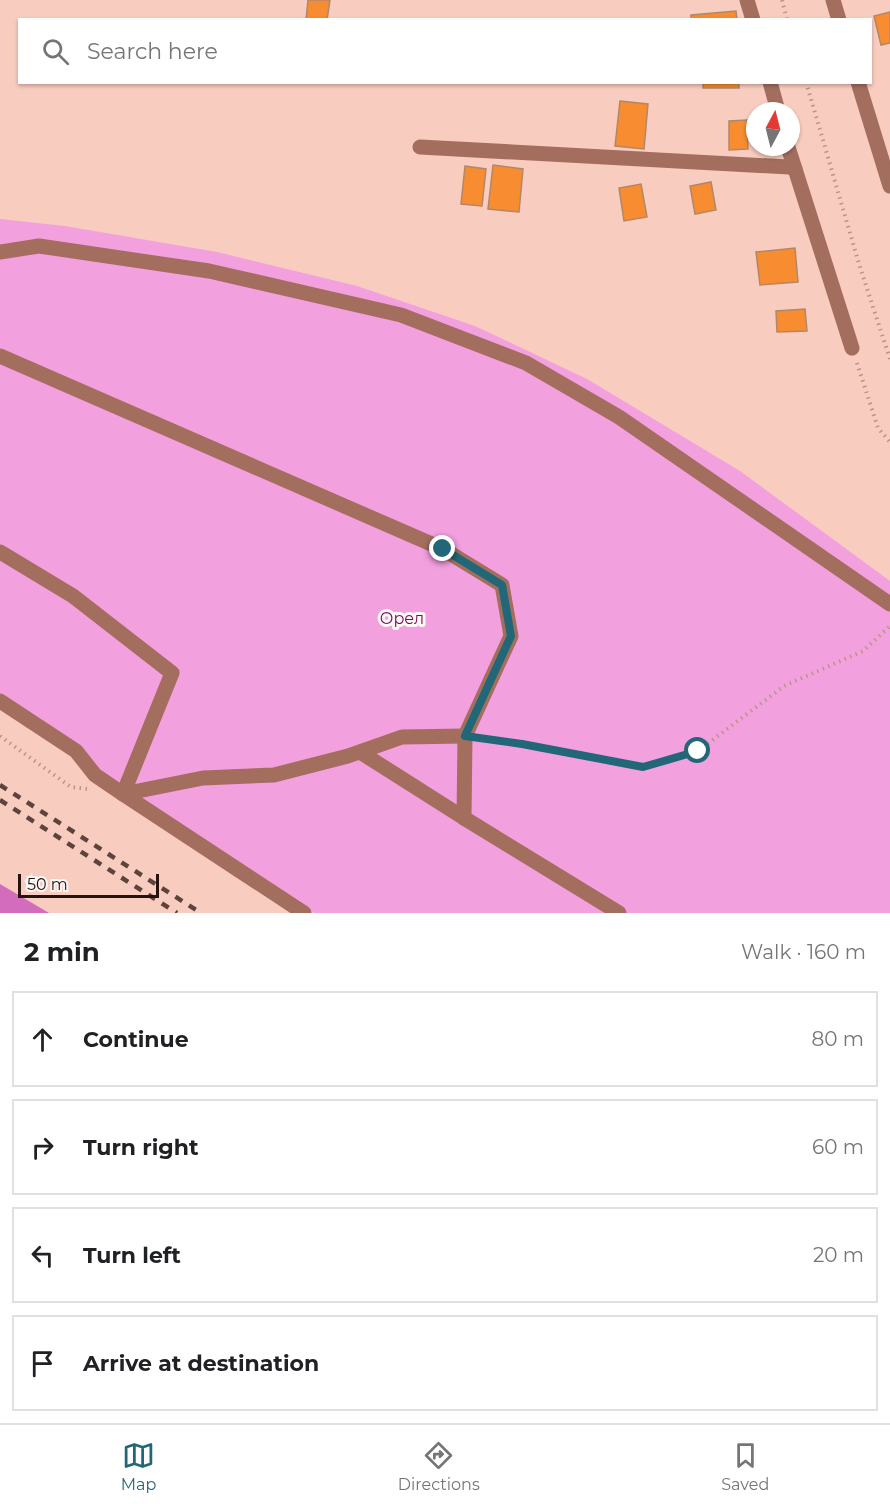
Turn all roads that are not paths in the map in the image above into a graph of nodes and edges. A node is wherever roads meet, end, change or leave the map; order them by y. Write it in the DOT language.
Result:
graph roads {
  1 [pos="747,0"];
  2 [pos="833,0"];
  3 [pos="752,18"];
  4 [pos="838,18"];
  5 [pos="771,84"];
  6 [pos="859,84"];
  7 [pos="776,102"];
  8 [pos="420,147"];
  9 [pos="791,156"];
  10 [pos="795,169"];
  11 [pos="890,186"];
  12 [pos="0,252"];
  13 [pos="852,348"];
  14 [pos="0,356"];
  15 [pos="0,552"];
  16 [pos="890,604"];
  17 [pos="0,701"];
  18 [pos="465,736"];
  19 [pos="360,752"];
  20 [pos="123,794"];
  21 [pos="464,818"];
  22 [pos="304,913"];
  23 [pos="619,913"];
  1 -- 3 [label="street"];
  2 -- 4 [label="street"];
  5 -- 7 [label="street"];
  6 -- 11 [label="street"];
  8 -- 10 [label="street"];
  9 -- 10 [label="street"];
  10 -- 13 [label="street"];
  12 -- 16 [label="street"];
  14 -- 18 [label="street"];
  15 -- 20 [label="street"];
  17 -- 20 [label="street"];
  18 -- 19 [label="street"];
  18 -- 21 [label="street"];
  19 -- 20 [label="street"];
  19 -- 21 [label="street"];
  20 -- 22 [label="street"];
  21 -- 23 [label="street"];
}
